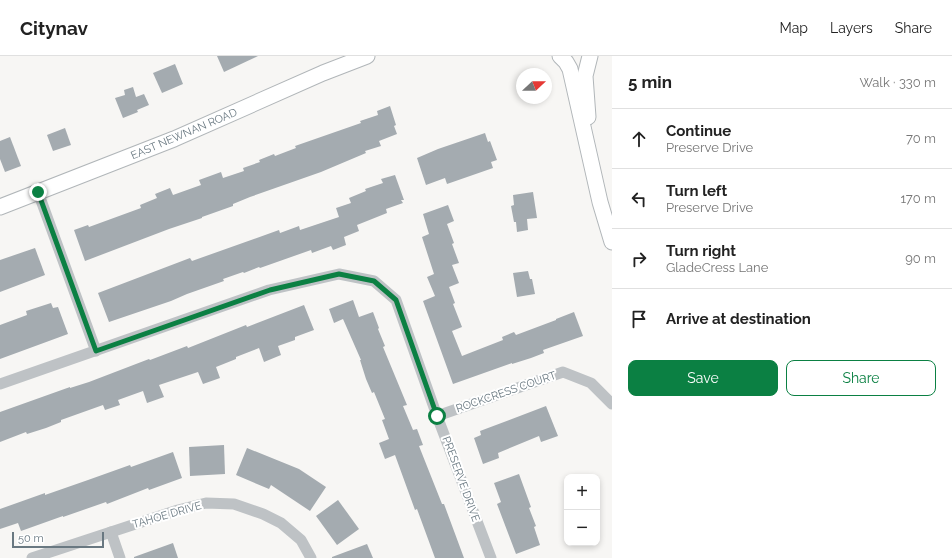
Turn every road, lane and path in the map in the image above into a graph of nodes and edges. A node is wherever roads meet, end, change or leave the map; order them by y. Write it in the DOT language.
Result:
graph roads {
  1 [pos="367,56"];
  2 [pos="560,56"];
  3 [pos="566,56"];
  4 [pos="583,56"];
  5 [pos="590,56"];
  6 [pos="351,59"];
  7 [pos="589,152"];
  8 [pos="38,192"];
  9 [pos="0,207"];
  10 [pos="612,242"];
  11 [pos="96,351"];
  12 [pos="0,384"];
  13 [pos="612,404"];
  14 [pos="437,416"];
  15 [pos="111,532"];
  16 [pos="32,558"];
  17 [pos="120,558"];
  18 [pos="311,558"];
  19 [pos="491,558"];
  1 -- 6 [label="street, EAST NEWNAN ROAD"];
  2 -- 7 [label="street"];
  3 -- 4 [label="street"];
  5 -- 7 [label="street"];
  6 -- 8 [label="street, EAST NEWNAN ROAD"];
  7 -- 10 [label="street"];
  8 -- 9 [label="street, EAST NEWNAN ROAD"];
  8 -- 11 [label="street"];
  11 -- 12 [label="street, PRESERVE DRIVE"];
  11 -- 14 [label="street, PRESERVE DRIVE"];
  13 -- 14 [label="street, ROCKCRESS COURT"];
  14 -- 19 [label="street, PRESERVE DRIVE"];
  15 -- 16 [label="street, TAHOE DRIVE"];
  15 -- 17 [label="street"];
  15 -- 18 [label="street, TAHOE DRIVE"];
}
